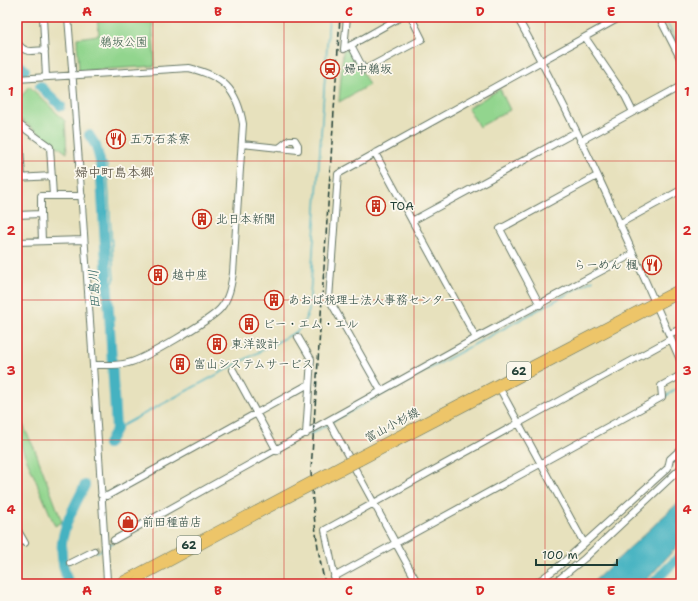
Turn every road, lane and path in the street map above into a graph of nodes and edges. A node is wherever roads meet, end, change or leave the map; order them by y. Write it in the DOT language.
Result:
graph roads {
  1 [pos="43,17"];
  2 [pos="68,17"];
  3 [pos="347,17"];
  4 [pos="402,17"];
  5 [pos="411,17"];
  6 [pos="517,17"];
  7 [pos="621,17"];
  8 [pos="659,17"];
  9 [pos="585,37"];
  10 [pos="17,42"];
  11 [pos="351,45"];
  12 [pos="45,50"];
  13 [pos="681,60"];
  14 [pos="542,61"];
  15 [pos="72,76"];
  16 [pos="46,77"];
  17 [pos="17,80"];
  18 [pos="681,86"];
  19 [pos="633,112"];
  20 [pos="17,123"];
  21 [pos="576,132"];
  22 [pos="580,141"];
  23 [pos="242,144"];
  24 [pos="17,147"];
  25 [pos="279,148"];
  26 [pos="375,153"];
  27 [pos="52,176"];
  28 [pos="597,176"];
  29 [pos="19,178"];
  30 [pos="681,190"];
  31 [pos="53,196"];
  32 [pos="82,196"];
  33 [pos="41,214"];
  34 [pos="17,215"];
  35 [pos="412,221"];
  36 [pos="619,224"];
  37 [pos="84,240"];
  38 [pos="42,241"];
  39 [pos="17,242"];
  40 [pos="633,254"];
  41 [pos="681,287"];
  42 [pos="681,294"];
  43 [pos="656,304"];
  44 [pos="540,305"];
  45 [pos="681,329"];
  46 [pos="298,337"];
  47 [pos="670,337"];
  48 [pos="476,338"];
  49 [pos="681,362"];
  50 [pos="94,365"];
  51 [pos="232,370"];
  52 [pos="681,375"];
  53 [pos="309,384"];
  54 [pos="500,389"];
  55 [pos="381,391"];
  56 [pos="256,413"];
  57 [pos="329,421"];
  58 [pos="518,423"];
  59 [pos="306,434"];
  60 [pos="681,449"];
  61 [pos="277,451"];
  62 [pos="358,459"];
  63 [pos="540,464"];
  64 [pos="681,468"];
  65 [pos="101,495"];
  66 [pos="374,503"];
  67 [pos="264,509"];
  68 [pos="17,529"];
  69 [pos="114,540"];
  70 [pos="25,543"];
  71 [pos="396,543"];
  72 [pos="584,543"];
  73 [pos="94,551"];
  74 [pos="70,563"];
  75 [pos="334,577"];
  76 [pos="109,584"];
  77 [pos="115,584"];
  78 [pos="130,584"];
  79 [pos="336,584"];
  80 [pos="418,584"];
  81 [pos="535,584"];
  82 [pos="553,584"];
  1 -- 12 [label="street"];
  2 -- 15 [label="street"];
  3 -- 11 [label="street"];
  4 -- 11 [label="street"];
  5 -- 11 [label="street"];
  6 -- 14 [label="street"];
  7 -- 9 [label="street"];
  8 -- 13 [label="street"];
  9 -- 14 [label="street"];
  9 -- 19 [label="street"];
  10 -- 12 [label="street"];
  12 -- 16 [label="street"];
  14 -- 21 [label="street"];
  14 -- 26 [label="street"];
  15 -- 16 [label="street"];
  15 -- 23 [label="street"];
  15 -- 32 [label="street"];
  16 -- 17 [label="street"];
  18 -- 19 [label="street"];
  19 -- 22 [label="street"];
  20 -- 27 [label="street"];
  21 -- 22 [label="street"];
  21 -- 35 [label="street"];
  22 -- 28 [label="street"];
  23 -- 25 [label="street"];
  23 -- 50 [label="street"];
  24 -- 29 [label="street"];
  26 -- 35 [label="street"];
  26 -- 55 [label="street"];
  27 -- 29 [label="street"];
  27 -- 31 [label="street"];
  28 -- 36 [label="street"];
  28 -- 44 [label="street"];
  30 -- 36 [label="street"];
  31 -- 32 [label="street"];
  31 -- 33 [label="street"];
  32 -- 37 [label="street"];
  33 -- 34 [label="street"];
  33 -- 38 [label="street"];
  35 -- 48 [label="street"];
  36 -- 40 [label="street"];
  37 -- 38 [label="street"];
  37 -- 50 [label="street"];
  38 -- 39 [label="street"];
  40 -- 43 [label="street"];
  40 -- 44 [label="street"];
  41 -- 43 [label="main road, 富山小杉線 / 62"];
  42 -- 43 [label="main road, 富山小杉線 / 62"];
  43 -- 47 [label="street"];
  43 -- 54 [label="main road, 富山小杉線 / 62"];
  43 -- 62 [label="main road, 富山小杉線 / 62"];
  44 -- 48 [label="street"];
  45 -- 47 [label="street"];
  46 -- 53 [label="street"];
  47 -- 49 [label="street"];
  47 -- 58 [label="street"];
  48 -- 55 [label="street"];
  50 -- 65 [label="street"];
  51 -- 56 [label="street"];
  52 -- 63 [label="street"];
  53 -- 56 [label="street"];
  53 -- 59 [label="street"];
  54 -- 58 [label="street"];
  54 -- 62 [label="main road, 富山小杉線 / 62"];
  55 -- 57 [label="street"];
  56 -- 61 [label="street"];
  56 -- 65 [label="street"];
  57 -- 59 [label="street"];
  57 -- 66 [label="street"];
  58 -- 63 [label="street"];
  58 -- 66 [label="street"];
  59 -- 61 [label="street"];
  60 -- 72 [label="street"];
  61 -- 69 [label="street"];
  62 -- 67 [label="main road, 富山小杉線 / 62, bridge"];
  63 -- 71 [label="street"];
  63 -- 72 [label="street"];
  64 -- 82 [label="street"];
  65 -- 76 [label="street"];
  66 -- 71 [label="street"];
  66 -- 75 [label="street"];
  67 -- 77 [label="main road, 富山小杉線 / 62"];
  67 -- 78 [label="main road, 富山小杉線 / 62"];
  68 -- 70 [label="street"];
  71 -- 75 [label="street"];
  71 -- 80 [label="street"];
  72 -- 81 [label="street"];
  73 -- 74 [label="street"];
  75 -- 79 [label="street"];
}
